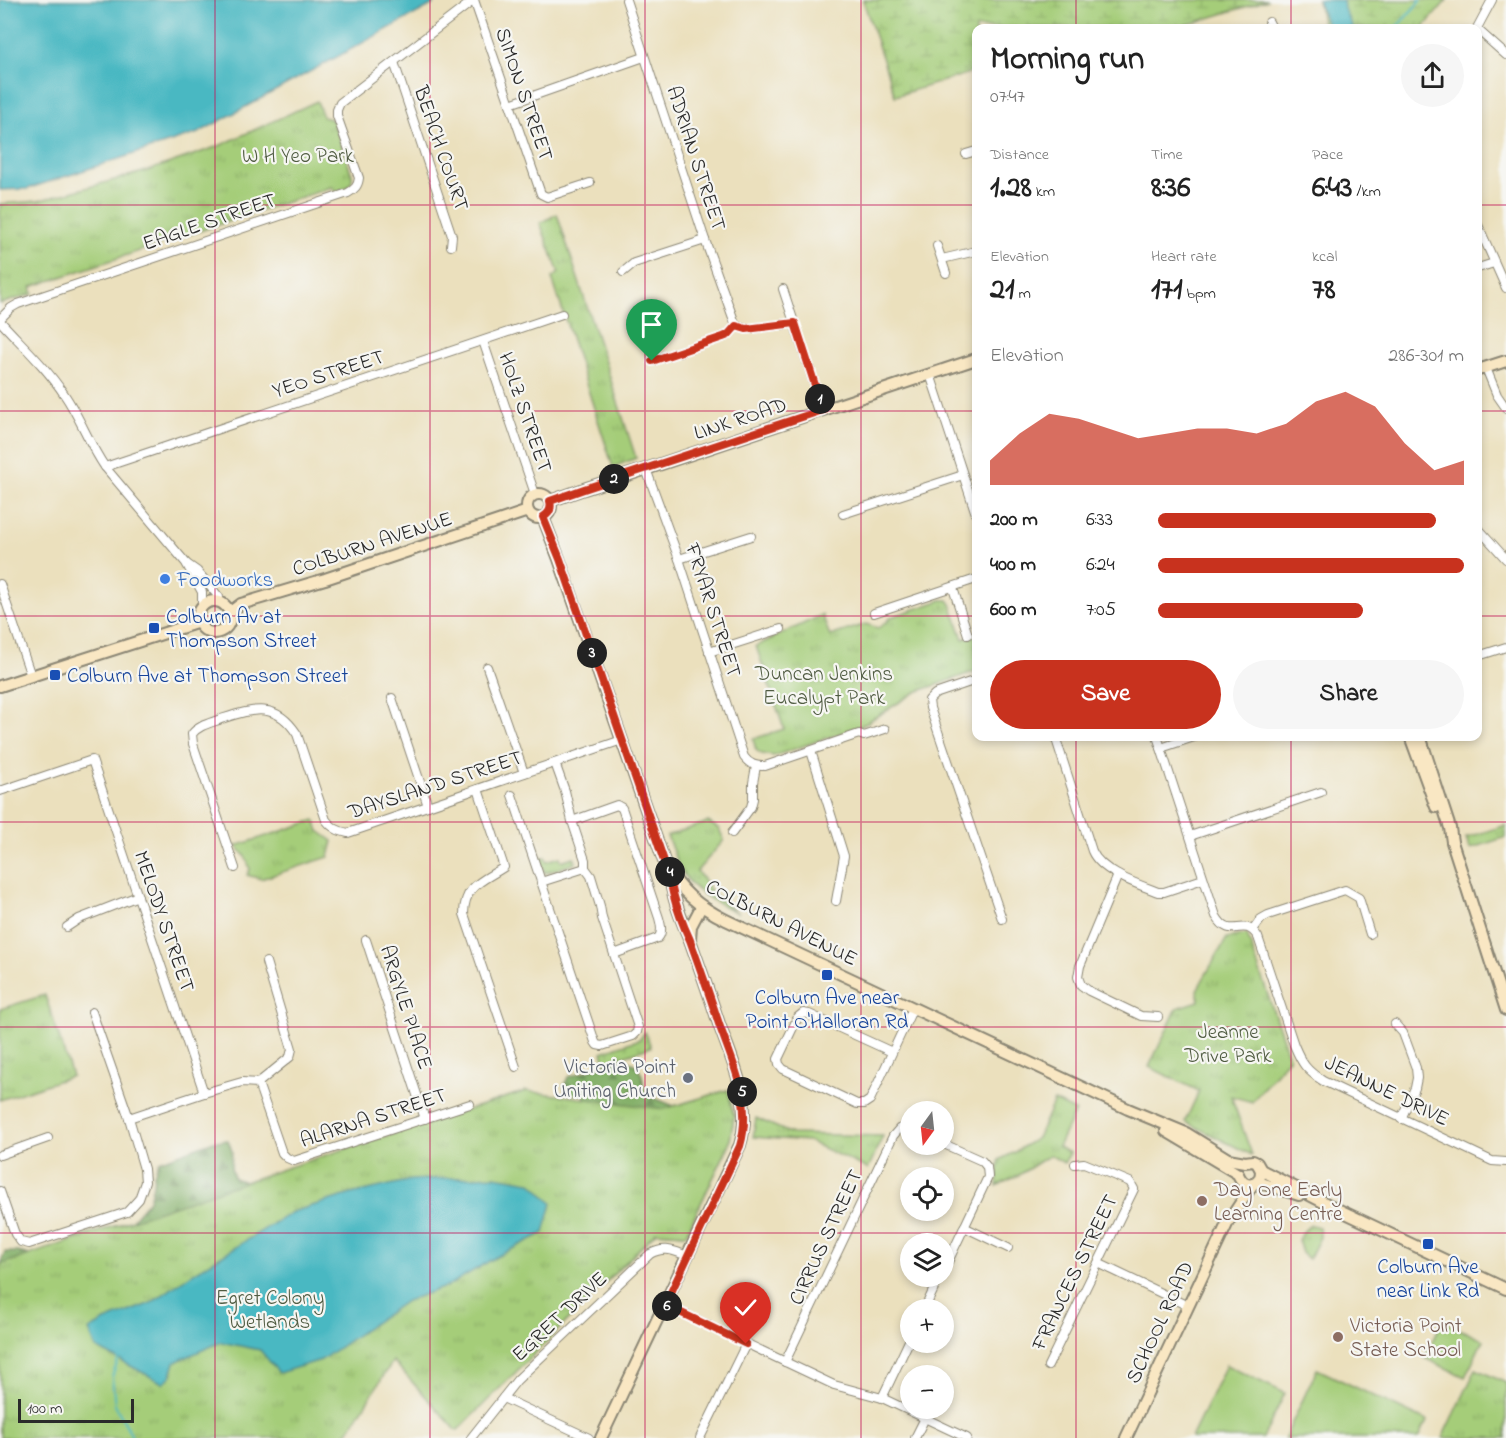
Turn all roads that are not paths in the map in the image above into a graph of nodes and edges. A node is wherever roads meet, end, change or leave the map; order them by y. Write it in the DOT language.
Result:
graph roads {
  1 [pos="474,0"];
  2 [pos="626,0"];
  3 [pos="1492,0"];
  4 [pos="1480,24"];
  5 [pos="1482,33"];
  6 [pos="1506,55"];
  7 [pos="644,57"];
  8 [pos="394,62"];
  9 [pos="510,104"];
  10 [pos="972,152"];
  11 [pos="966,154"];
  12 [pos="590,183"];
  13 [pos="1482,234"];
  14 [pos="705,240"];
  15 [pos="451,246"];
  16 [pos="937,246"];
  17 [pos="972,252"];
  18 [pos="942,258"];
  19 [pos="1494,263"];
  20 [pos="1482,267"];
  21 [pos="623,272"];
  22 [pos="946,273"];
  23 [pos="1506,288"];
  24 [pos="783,289"];
  25 [pos="562,314"];
  26 [pos="0,320"];
  27 [pos="795,323"];
  28 [pos="736,326"];
  29 [pos="483,341"];
  30 [pos="972,360"];
  31 [pos="652,361"];
  32 [pos="1506,361"];
  33 [pos="1482,369"];
  34 [pos="930,374"];
  35 [pos="1506,408"];
  36 [pos="823,410"];
  37 [pos="105,466"];
  38 [pos="646,470"];
  39 [pos="963,475"];
  40 [pos="535,494"];
  41 [pos="550,501"];
  42 [pos="972,502"];
  43 [pos="528,511"];
  44 [pos="843,514"];
  45 [pos="543,517"];
  46 [pos="1482,532"];
  47 [pos="751,536"];
  48 [pos="679,559"];
  49 [pos="1506,559"];
  50 [pos="186,563"];
  51 [pos="972,581"];
  52 [pos="0,584"];
  53 [pos="953,588"];
  54 [pos="218,602"];
  55 [pos="202,607"];
  56 [pos="229,613"];
  57 [pos="874,613"];
  58 [pos="199,622"];
  59 [pos="781,629"];
  60 [pos="968,635"];
  61 [pos="1506,647"];
  62 [pos="709,652"];
  63 [pos="1482,655"];
  64 [pos="487,667"];
  65 [pos="31,676"];
  66 [pos="972,681"];
  67 [pos="0,686"];
  68 [pos="393,698"];
  69 [pos="885,729"];
  70 [pos="622,740"];
  71 [pos="1056,741"];
  72 [pos="1159,741"];
  73 [pos="1182,741"];
  74 [pos="1412,741"];
  75 [pos="1422,741"];
  76 [pos="1161,748"];
  77 [pos="811,751"];
  78 [pos="555,763"];
  79 [pos="756,766"];
  80 [pos="524,773"];
  81 [pos="478,789"];
  82 [pos="0,791"];
  83 [pos="1321,792"];
  84 [pos="512,795"];
  85 [pos="428,806"];
  86 [pos="572,821"];
  87 [pos="732,833"];
  88 [pos="1190,836"];
  89 [pos="1452,842"];
  90 [pos="235,868"];
  91 [pos="585,868"];
  92 [pos="670,873"];
  93 [pos="1118,875"];
  94 [pos="1203,879"];
  95 [pos="541,882"];
  96 [pos="138,896"];
  97 [pos="836,902"];
  98 [pos="701,907"];
  99 [pos="1002,919"];
  100 [pos="67,927"];
  101 [pos="1253,930"];
  102 [pos="1370,934"];
  103 [pos="366,940"];
  104 [pos="690,940"];
  105 [pos="614,954"];
  106 [pos="266,962"];
  107 [pos="913,1008"];
  108 [pos="1506,1010"];
  109 [pos="92,1012"];
  110 [pos="1158,1017"];
  111 [pos="1395,1024"];
  112 [pos="892,1052"];
  113 [pos="516,1067"];
  114 [pos="258,1083"];
  115 [pos="204,1093"];
  116 [pos="470,1104"];
  117 [pos="1128,1109"];
  118 [pos="129,1118"];
  119 [pos="425,1119"];
  120 [pos="1401,1119"];
  121 [pos="900,1128"];
  122 [pos="48,1138"];
  123 [pos="954,1148"];
  124 [pos="0,1155"];
  125 [pos="1245,1162"];
  126 [pos="1506,1162"];
  127 [pos="1075,1164"];
  128 [pos="1261,1170"];
  129 [pos="1240,1177"];
  130 [pos="1255,1183"];
  131 [pos="0,1191"];
  132 [pos="1325,1203"];
  133 [pos="1228,1222"];
  134 [pos="964,1227"];
  135 [pos="954,1248"];
  136 [pos="1008,1248"];
  137 [pos="688,1256"];
  138 [pos="1098,1263"];
  139 [pos="1506,1289"];
  140 [pos="665,1305"];
  141 [pos="1188,1306"];
  142 [pos="746,1344"];
  143 [pos="903,1353"];
  144 [pos="785,1362"];
  145 [pos="1048,1366"];
  146 [pos="503,1398"];
  147 [pos="882,1398"];
  148 [pos="900,1406"];
  149 [pos="924,1419"];
  150 [pos="927,1419"];
  151 [pos="471,1438"];
  152 [pos="589,1438"];
  153 [pos="602,1438"];
  154 [pos="699,1438"];
  155 [pos="915,1438"];
  156 [pos="967,1438"];
  157 [pos="1126,1438"];
  1 -- 8 [label="street"];
  1 -- 9 [label="street, SIMON STREET"];
  2 -- 7 [label="street, ADRIAN STREET"];
  3 -- 4 [label="street"];
  5 -- 6 [label="street"];
  7 -- 9 [label="street"];
  7 -- 14 [label="street, ADRIAN STREET"];
  8 -- 15 [label="street, BEACH COURT"];
  8 -- 26 [label="street, EAGLE STREET"];
  9 -- 12 [label="street, SIMON STREET"];
  10 -- 11 [label="street"];
  13 -- 19 [label="street"];
  14 -- 21 [label="street"];
  14 -- 28 [label="street, ADRIAN STREET"];
  16 -- 18 [label="street"];
  17 -- 18 [label="street"];
  18 -- 22 [label="street"];
  19 -- 20 [label="street"];
  19 -- 23 [label="street"];
  24 -- 27 [label="street"];
  25 -- 29 [label="street, YEO STREET"];
  26 -- 37 [label="street"];
  27 -- 28 [label="street"];
  27 -- 36 [label="street"];
  28 -- 31 [label="street"];
  29 -- 37 [label="street, YEO STREET"];
  29 -- 40 [label="street, HOLZ STREET"];
  30 -- 34 [label="main road, LINK ROAD"];
  32 -- 33 [label="main road"];
  33 -- 35 [label="street"];
  34 -- 36 [label="main road, LINK ROAD"];
  34 -- 39 [label="street"];
  36 -- 38 [label="main road, LINK ROAD"];
  37 -- 50 [label="street"];
  38 -- 41 [label="main road, LINK ROAD"];
  38 -- 48 [label="street, FRYAR STREET"];
  39 -- 42 [label="street"];
  39 -- 44 [label="street"];
  40 -- 41 [label="main road"];
  40 -- 43 [label="main road"];
  41 -- 45 [label="main road"];
  43 -- 45 [label="main road"];
  43 -- 56 [label="main road, COLBURN AVENUE"];
  45 -- 70 [label="main road, COLBURN AVENUE"];
  46 -- 49 [label="street"];
  47 -- 48 [label="street"];
  48 -- 62 [label="street, FRYAR STREET"];
  50 -- 54 [label="street"];
  50 -- 55 [label="street"];
  51 -- 53 [label="street"];
  52 -- 65 [label="street"];
  53 -- 57 [label="street"];
  53 -- 60 [label="street"];
  54 -- 55 [label="main road"];
  54 -- 56 [label="main road"];
  55 -- 58 [label="main road"];
  56 -- 58 [label="main road"];
  58 -- 65 [label="main road"];
  59 -- 62 [label="street"];
  61 -- 63 [label="street"];
  62 -- 79 [label="street, FRYAR STREET"];
  64 -- 80 [label="street"];
  65 -- 67 [label="main road"];
  66 -- 99 [label="street"];
  68 -- 85 [label="street"];
  69 -- 77 [label="street"];
  70 -- 78 [label="street, DAYSLAND STREET"];
  70 -- 92 [label="main road, COLBURN AVENUE"];
  71 -- 93 [label="street"];
  72 -- 76 [label="street"];
  73 -- 76 [label="street"];
  74 -- 89 [label="main road"];
  75 -- 89 [label="main road"];
  76 -- 88 [label="street"];
  77 -- 79 [label="street"];
  77 -- 97 [label="street"];
  78 -- 80 [label="street, DAYSLAND STREET"];
  78 -- 86 [label="street"];
  79 -- 87 [label="street"];
  80 -- 81 [label="street, DAYSLAND STREET"];
  81 -- 85 [label="street, DAYSLAND STREET"];
  81 -- 113 [label="street"];
  82 -- 96 [label="street, MELODY STREET"];
  83 -- 88 [label="street"];
  84 -- 95 [label="street"];
  85 -- 90 [label="street, DAYSLAND STREET"];
  86 -- 91 [label="street"];
  86 -- 105 [label="street"];
  88 -- 94 [label="street"];
  89 -- 108 [label="main road"];
  91 -- 95 [label="street"];
  91 -- 105 [label="street"];
  92 -- 98 [label="main road, COLBURN AVENUE"];
  92 -- 104 [label="main road"];
  93 -- 94 [label="street"];
  93 -- 110 [label="street"];
  94 -- 101 [label="street"];
  95 -- 105 [label="street"];
  96 -- 100 [label="street"];
  96 -- 115 [label="street, MELODY STREET"];
  98 -- 104 [label="main road"];
  98 -- 107 [label="main road, COLBURN AVENUE"];
  101 -- 102 [label="street"];
  101 -- 120 [label="street, JEANNE DRIVE"];
  103 -- 119 [label="street, ARGYLE PLACE"];
  104 -- 137 [label="main road"];
  106 -- 114 [label="street"];
  107 -- 112 [label="street"];
  107 -- 117 [label="main road, COLBURN AVENUE"];
  109 -- 118 [label="street"];
  111 -- 120 [label="street"];
  112 -- 112 [label="street"];
  114 -- 115 [label="street"];
  114 -- 119 [label="street, ALARNA STREET"];
  115 -- 118 [label="street"];
  116 -- 119 [label="street, ALARNA STREET"];
  117 -- 125 [label="main road, COLBURN AVENUE"];
  117 -- 129 [label="main road, COLBURN AVENUE"];
  118 -- 131 [label="street"];
  120 -- 126 [label="street, JEANNE DRIVE"];
  121 -- 144 [label="street, CIRRUS STREET"];
  122 -- 124 [label="street"];
  123 -- 134 [label="street"];
  125 -- 128 [label="main road, COLBURN AVENUE"];
  125 -- 129 [label="main road"];
  127 -- 138 [label="street, FRANCES STREET"];
  128 -- 130 [label="main road"];
  128 -- 132 [label="main road, COLBURN AVENUE"];
  129 -- 130 [label="main road, COLBURN AVENUE"];
  129 -- 133 [label="main road, SCHOOL ROAD"];
  130 -- 132 [label="main road, COLBURN AVENUE"];
  130 -- 133 [label="main road, SCHOOL ROAD"];
  132 -- 139 [label="main road, COLBURN AVENUE"];
  133 -- 141 [label="main road, SCHOOL ROAD"];
  134 -- 135 [label="street"];
  134 -- 136 [label="street"];
  137 -- 140 [label="main road"];
  137 -- 146 [label="street, EGRET DRIVE"];
  138 -- 141 [label="street"];
  138 -- 145 [label="street, FRANCES STREET"];
  140 -- 142 [label="street"];
  140 -- 153 [label="main road"];
  141 -- 157 [label="main road, SCHOOL ROAD"];
  142 -- 144 [label="street"];
  142 -- 154 [label="street"];
  143 -- 147 [label="street"];
  144 -- 147 [label="street"];
  146 -- 151 [label="street, EGRET DRIVE"];
  146 -- 152 [label="street"];
  147 -- 148 [label="street"];
  149 -- 155 [label="street"];
  150 -- 156 [label="street"];
}
